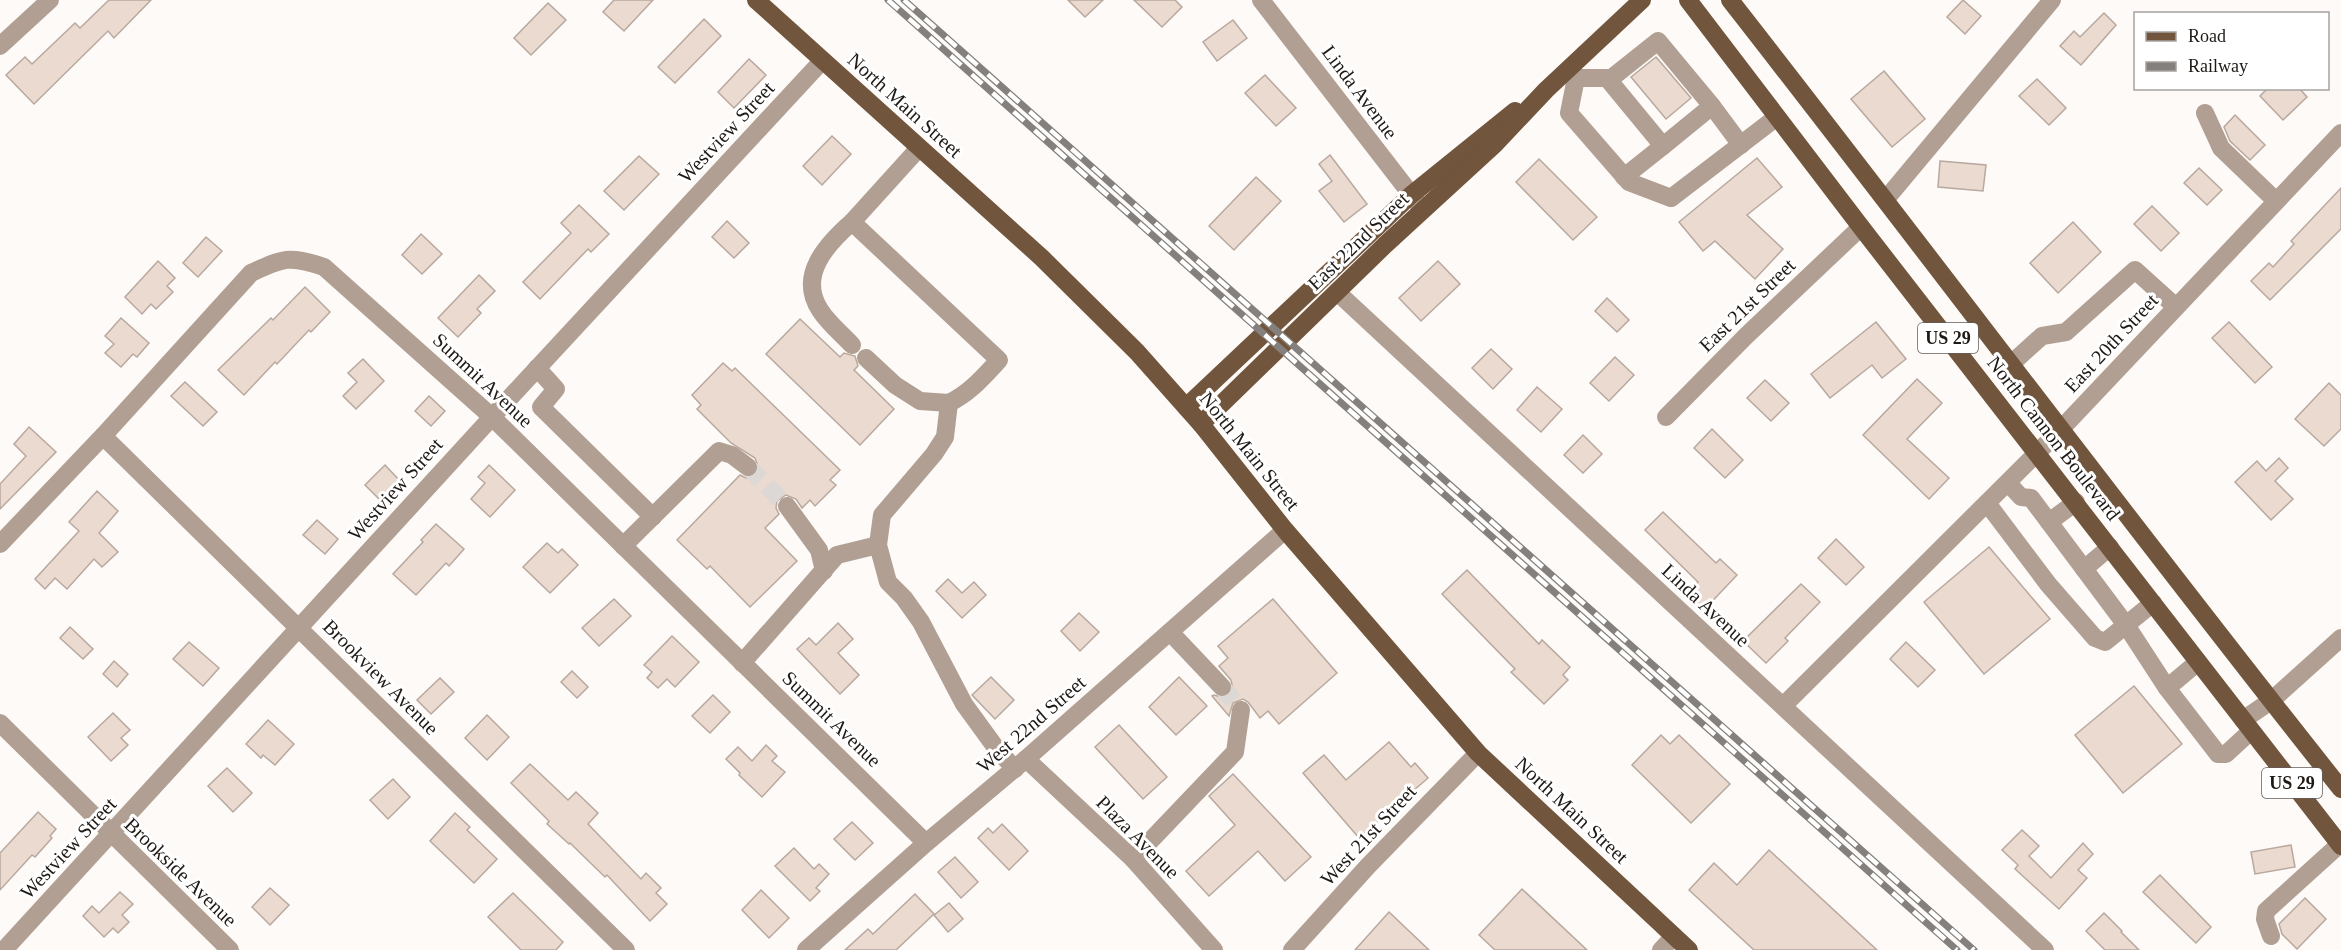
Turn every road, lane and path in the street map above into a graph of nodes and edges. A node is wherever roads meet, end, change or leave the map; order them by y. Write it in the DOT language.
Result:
graph roads {
  1 [pos="50,0"];
  2 [pos="756,0"];
  3 [pos="1261,0"];
  4 [pos="1642,0"];
  5 [pos="1688,0"];
  6 [pos="1730,0"];
  7 [pos="2052,0"];
  8 [pos="0,46"];
  9 [pos="822,61"];
  10 [pos="1572,74"];
  11 [pos="1610,81"];
  12 [pos="1546,90"];
  13 [pos="1712,106"];
  14 [pos="2205,113"];
  15 [pos="1777,117"];
  16 [pos="2341,133"];
  17 [pos="1741,145"];
  18 [pos="1663,146"];
  19 [pos="919,148"];
  20 [pos="1624,177"];
  21 [pos="1411,195"];
  22 [pos="1886,199"];
  23 [pos="2276,201"];
  24 [pos="1423,210"];
  25 [pos="852,222"];
  26 [pos="1862,227"];
  27 [pos="1337,292"];
  28 [pos="2176,307"];
  29 [pos="852,345"];
  30 [pos="866,358"];
  31 [pos="2012,363"];
  32 [pos="537,368"];
  33 [pos="949,403"];
  34 [pos="1186,407"];
  35 [pos="492,417"];
  36 [pos="1666,417"];
  37 [pos="1201,424"];
  38 [pos="2062,428"];
  39 [pos="103,436"];
  40 [pos="2038,452"];
  41 [pos="748,467"];
  42 [pos="2008,483"];
  43 [pos="2076,502"];
  44 [pos="1987,503"];
  45 [pos="787,506"];
  46 [pos="653,517"];
  47 [pos="2049,522"];
  48 [pos="1285,530"];
  49 [pos="0,544"];
  50 [pos="878,545"];
  51 [pos="623,546"];
  52 [pos="2110,547"];
  53 [pos="2084,569"];
  54 [pos="824,571"];
  55 [pos="2153,603"];
  56 [pos="2126,625"];
  57 [pos="299,628"];
  58 [pos="1170,632"];
  59 [pos="2341,638"];
  60 [pos="2198,662"];
  61 [pos="742,663"];
  62 [pos="1222,687"];
  63 [pos="2168,687"];
  64 [pos="2272,700"];
  65 [pos="1783,706"];
  66 [pos="1241,710"];
  67 [pos="0,723"];
  68 [pos="2247,726"];
  69 [pos="1478,753"];
  70 [pos="1021,764"];
  71 [pos="2341,789"];
  72 [pos="111,835"];
  73 [pos="926,843"];
  74 [pos="2340,845"];
  75 [pos="1133,859"];
  76 [pos="1674,936"];
  77 [pos="2271,936"];
  78 [pos="4,950"];
  79 [pos="230,950"];
  80 [pos="626,950"];
  81 [pos="806,950"];
  82 [pos="1214,950"];
  83 [pos="1292,950"];
  84 [pos="1661,950"];
  85 [pos="1689,950"];
  86 [pos="2045,950"];
  1 -- 8 [label="street"];
  2 -- 9 [label="main road, North Main Street"];
  3 -- 21 [label="street, Linda Avenue"];
  4 -- 10 [label="main road, East 22nd Street"];
  5 -- 15 [label="main road, North Cannon Boulevard / US 29"];
  6 -- 22 [label="main road, North Cannon Boulevard / US 29"];
  7 -- 22 [label="street"];
  9 -- 19 [label="main road, North Main Street"];
  9 -- 32 [label="street, Westview Street"];
  10 -- 11 [label="street"];
  10 -- 12 [label="main road, East 22nd Street"];
  10 -- 20 [label="street"];
  11 -- 13 [label="street"];
  11 -- 18 [label="street"];
  12 -- 21 [label="main road, East 22nd Street"];
  12 -- 24 [label="main road, East 22nd Street"];
  13 -- 17 [label="street"];
  13 -- 18 [label="street"];
  14 -- 23 [label="street"];
  15 -- 17 [label="street"];
  15 -- 26 [label="main road, North Cannon Boulevard / US 29"];
  16 -- 23 [label="street, East 20th Street"];
  17 -- 20 [label="street"];
  18 -- 20 [label="street"];
  19 -- 25 [label="street"];
  19 -- 34 [label="main road, North Main Street"];
  21 -- 24 [label="street, Linda Avenue"];
  21 -- 34 [label="main road, East 22nd Street"];
  22 -- 31 [label="main road, North Cannon Boulevard / US 29"];
  23 -- 28 [label="street, East 20th Street"];
  24 -- 27 [label="main road, East 22nd Street"];
  25 -- 29 [label="street"];
  25 -- 33 [label="street"];
  26 -- 36 [label="street, East 21st Street"];
  26 -- 40 [label="main road, North Cannon Boulevard / US 29"];
  27 -- 37 [label="main road, East 22nd Street"];
  27 -- 65 [label="street, Linda Avenue"];
  28 -- 31 [label="street"];
  28 -- 38 [label="street, East 20th Street"];
  30 -- 33 [label="street"];
  31 -- 38 [label="main road, North Cannon Boulevard / US 29"];
  32 -- 35 [label="street, Westview Street"];
  32 -- 46 [label="street"];
  33 -- 50 [label="street"];
  34 -- 37 [label="main road, North Main Street"];
  35 -- 39 [label="street, Summit Avenue"];
  35 -- 51 [label="street, Summit Avenue"];
  35 -- 57 [label="street, Westview Street"];
  37 -- 48 [label="main road, North Main Street"];
  38 -- 40 [label="street, East 20th Street"];
  38 -- 64 [label="main road, North Cannon Boulevard / US 29"];
  39 -- 49 [label="street, Summit Avenue"];
  39 -- 57 [label="street, Brookview Avenue"];
  40 -- 42 [label="street, East 20th Street"];
  40 -- 43 [label="main road, North Cannon Boulevard / US 29"];
  41 -- 46 [label="street"];
  42 -- 44 [label="street, East 20th Street"];
  42 -- 47 [label="street"];
  43 -- 47 [label="street"];
  43 -- 52 [label="main road, North Cannon Boulevard / US 29"];
  44 -- 56 [label="street"];
  44 -- 65 [label="street, East 20th Street"];
  45 -- 54 [label="street"];
  46 -- 51 [label="street"];
  47 -- 53 [label="street"];
  48 -- 58 [label="street, West 22nd Street"];
  48 -- 69 [label="main road, North Main Street"];
  50 -- 54 [label="street"];
  50 -- 70 [label="street, Plaza Avenue"];
  51 -- 61 [label="street, Summit Avenue"];
  52 -- 53 [label="street"];
  52 -- 55 [label="main road, North Cannon Boulevard / US 29"];
  53 -- 56 [label="street"];
  54 -- 61 [label="street"];
  55 -- 56 [label="street"];
  55 -- 60 [label="main road, North Cannon Boulevard / US 29"];
  56 -- 63 [label="street"];
  57 -- 72 [label="street, Westview Street"];
  57 -- 80 [label="street, Brookview Avenue"];
  58 -- 62 [label="street"];
  58 -- 70 [label="street, West 22nd Street"];
  59 -- 64 [label="street"];
  60 -- 63 [label="street"];
  60 -- 68 [label="main road, North Cannon Boulevard / US 29"];
  61 -- 73 [label="street, Summit Avenue"];
  63 -- 68 [label="street"];
  64 -- 68 [label="street"];
  64 -- 71 [label="main road, North Cannon Boulevard / US 29"];
  65 -- 86 [label="street, Linda Avenue"];
  66 -- 75 [label="street"];
  67 -- 72 [label="street, Brookside Avenue"];
  68 -- 74 [label="main road, North Cannon Boulevard / US 29"];
  69 -- 76 [label="main road, North Main Street"];
  69 -- 83 [label="street, West 21st Street"];
  70 -- 73 [label="street, West 22nd Street"];
  70 -- 75 [label="street, Plaza Avenue"];
  72 -- 78 [label="street, Westview Street"];
  72 -- 79 [label="street, Brookside Avenue"];
  73 -- 81 [label="street, West 22nd Street"];
  74 -- 77 [label="street"];
  75 -- 82 [label="street, Plaza Avenue"];
  76 -- 84 [label="street"];
  76 -- 85 [label="main road, North Main Street"];
}
